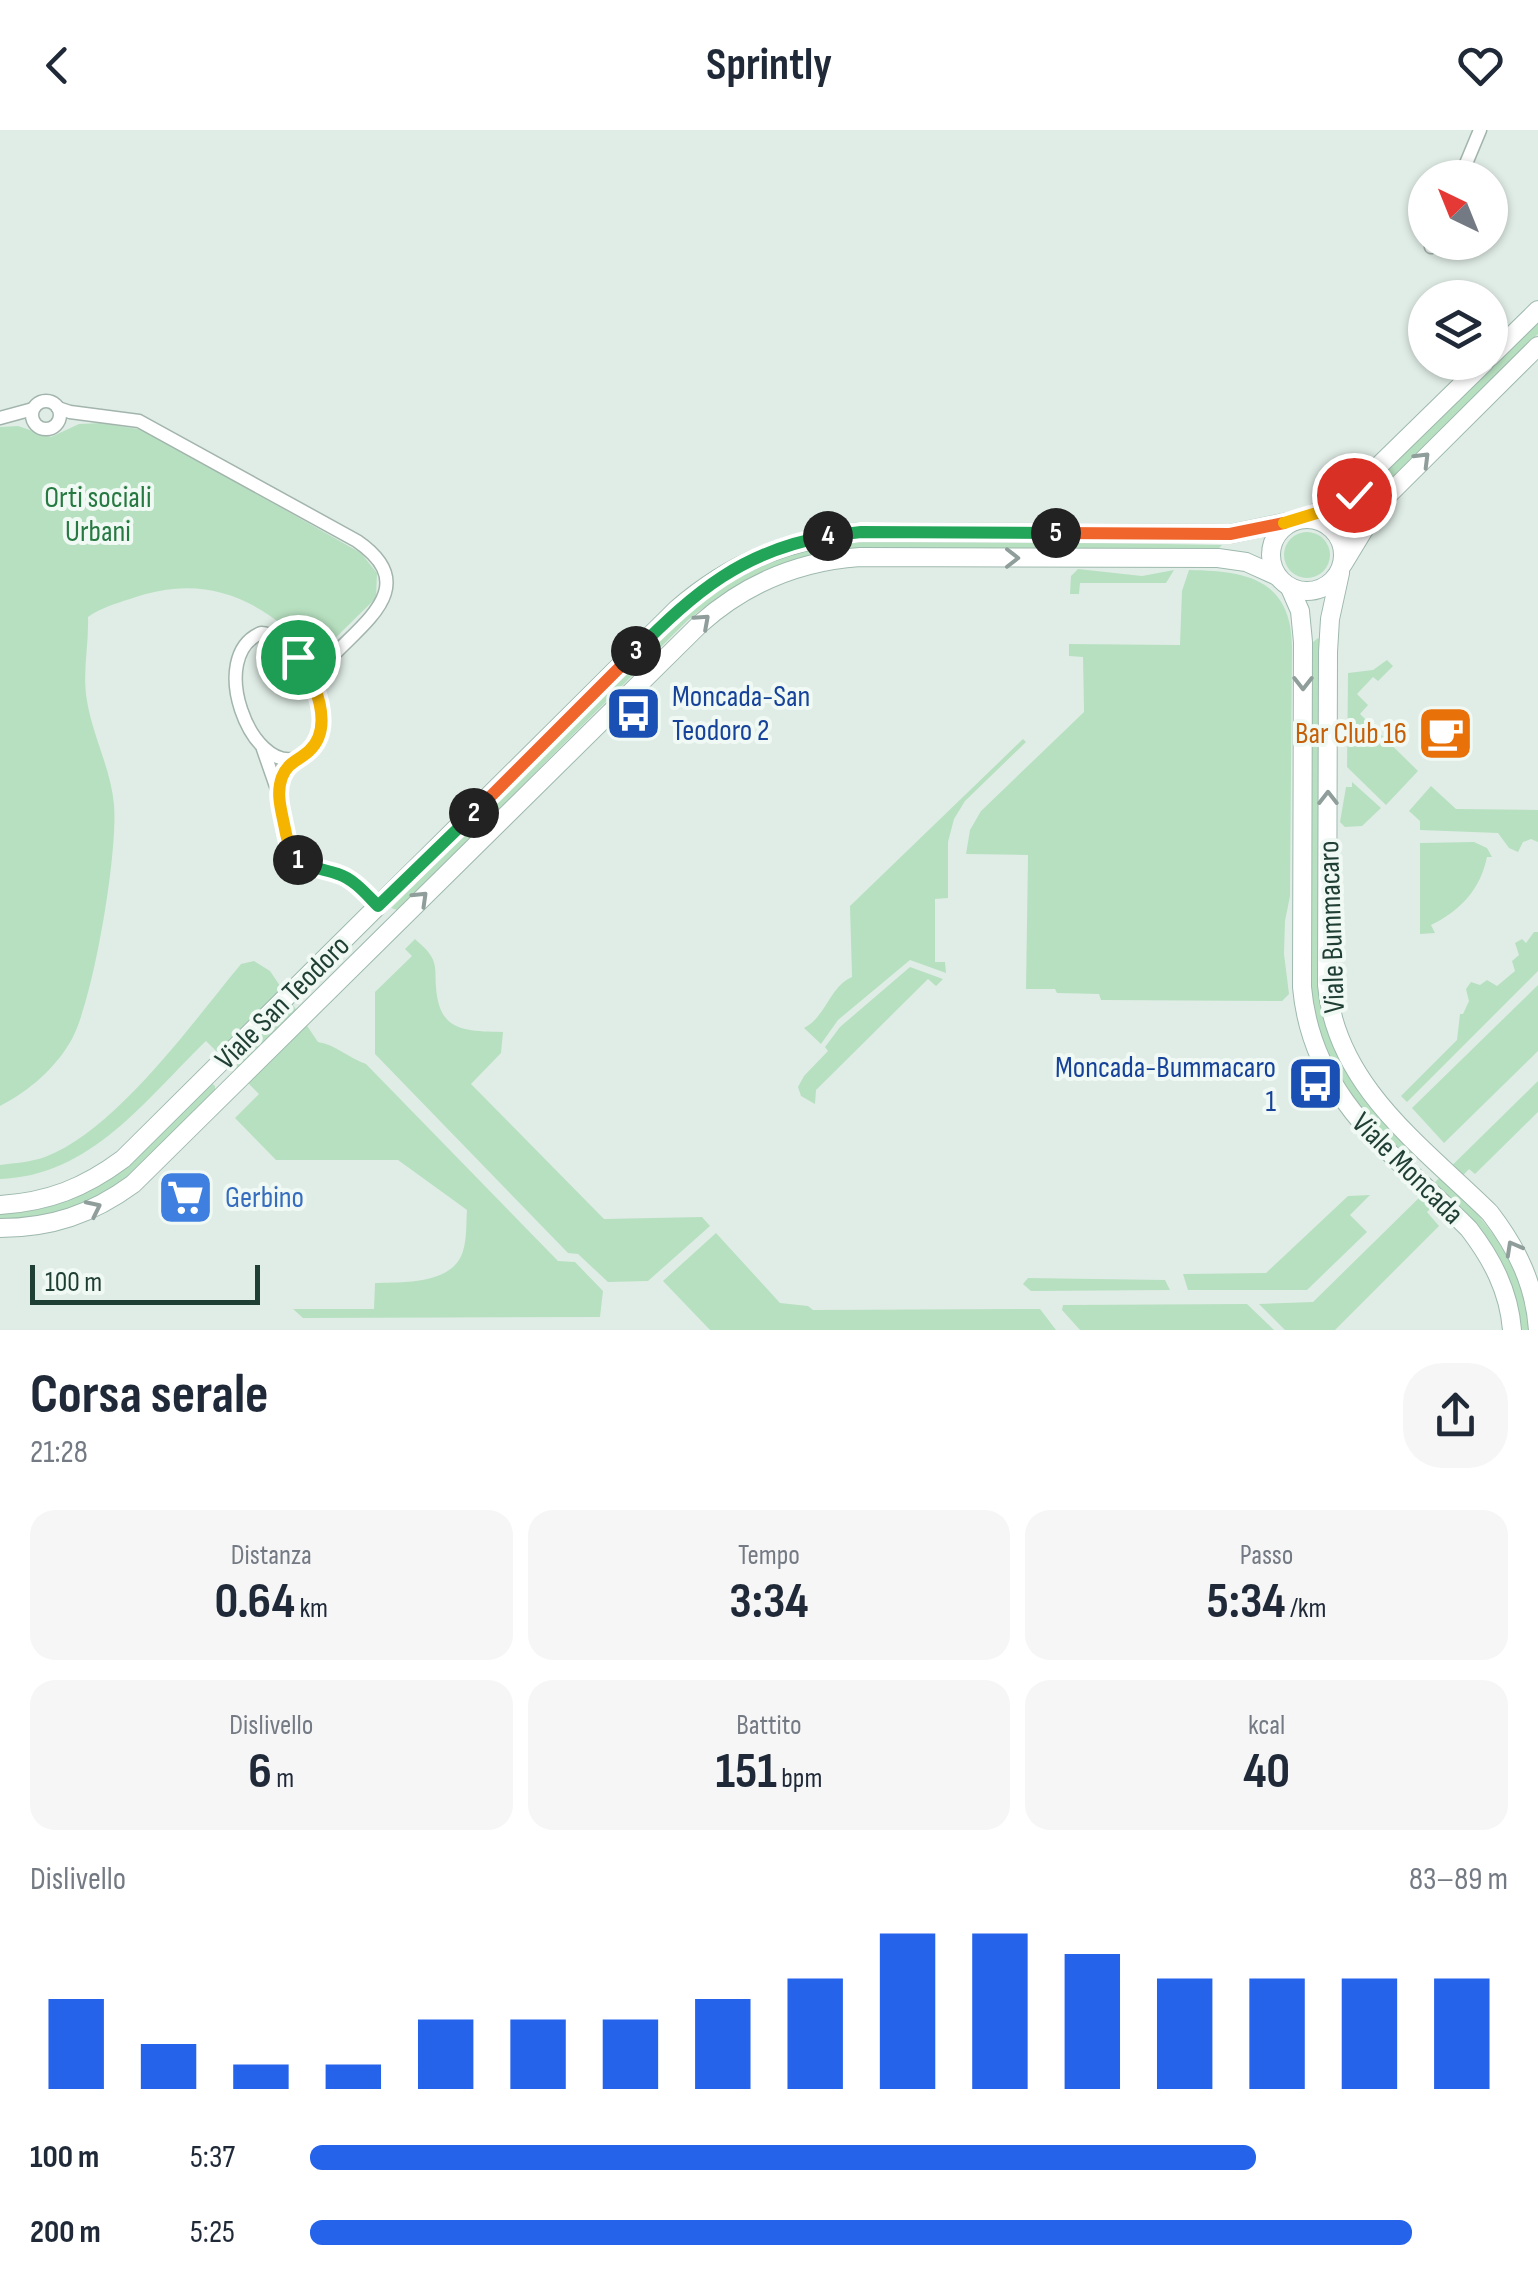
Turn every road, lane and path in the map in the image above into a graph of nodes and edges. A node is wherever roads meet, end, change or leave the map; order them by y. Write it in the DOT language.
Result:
graph roads {
  1 [pos="1480,130"];
  2 [pos="1468,160"];
  3 [pos="1538,310"];
  4 [pos="1508,339"];
  5 [pos="1538,346"];
  6 [pos="1467,380"];
  7 [pos="58,408"];
  8 [pos="90,415"];
  9 [pos="33,416"];
  10 [pos="0,419"];
  11 [pos="54,428"];
  12 [pos="1356,488"];
  13 [pos="1380,503"];
  14 [pos="1302,520"];
  15 [pos="1221,534"];
  16 [pos="1218,558"];
  17 [pos="1341,568"];
  18 [pos="1284,582"];
  19 [pos="1329,638"];
  20 [pos="1304,642"];
  21 [pos="334,652"];
  22 [pos="301,662"];
  23 [pos="313,681"];
  24 [pos="261,744"];
  25 [pos="293,759"];
  26 [pos="279,795"];
  27 [pos="378,906"];
  28 [pos="396,923"];
  29 [pos="337,947"];
  30 [pos="354,964"];
  31 [pos="0,1205"];
  32 [pos="0,1228"];
  33 [pos="1512,1330"];
  34 [pos="1538,1330"];
  1 -- 2 [label="street"];
  3 -- 4 [label="main road, Viale San Teodoro"];
  13 -- 5 [label="main road, Viale Bummacaro, one-way"];
  6 -- 12 [label="main road, Viale San Teodoro"];
  7 -- 8 [label="street"];
  7 -- 9 [label="street"];
  7 -- 11 [label="street"];
  8 -- 11 [label="street"];
  8 -- 21 [label="street"];
  9 -- 10 [label="street"];
  9 -- 11 [label="street"];
  12 -- 13 [label="main road"];
  12 -- 14 [label="main road, Viale San Teodoro"];
  13 -- 17 [label="main road, Viale Bummacaro"];
  14 -- 15 [label="main road, Viale San Teodoro"];
  14 -- 17 [label="main road"];
  14 -- 18 [label="main road"];
  15 -- 16 [label="main road"];
  15 -- 27 [label="main road, Viale San Teodoro"];
  16 -- 18 [label="main road"];
  28 -- 16 [label="main road, one-way"];
  17 -- 18 [label="main road"];
  17 -- 19 [label="main road, Viale Bummacaro"];
  18 -- 20 [label="main road, Viale Moncada"];
  19 -- 20 [label="main road"];
  34 -- 19 [label="main road, Viale Bummacaro, one-way"];
  20 -- 33 [label="main road, Viale Moncada, one-way"];
  21 -- 22 [label="street"];
  21 -- 23 [label="street"];
  22 -- 23 [label="street"];
  22 -- 24 [label="street"];
  23 -- 25 [label="street"];
  24 -- 25 [label="street"];
  24 -- 26 [label="street"];
  25 -- 26 [label="street"];
  26 -- 27 [label="street"];
  27 -- 28 [label="main road"];
  27 -- 29 [label="main road, Viale San Teodoro"];
  28 -- 30 [label="main road"];
  29 -- 30 [label="main road"];
  29 -- 31 [label="main road, Viale San Teodoro"];
  32 -- 30 [label="main road, one-way"];
}
